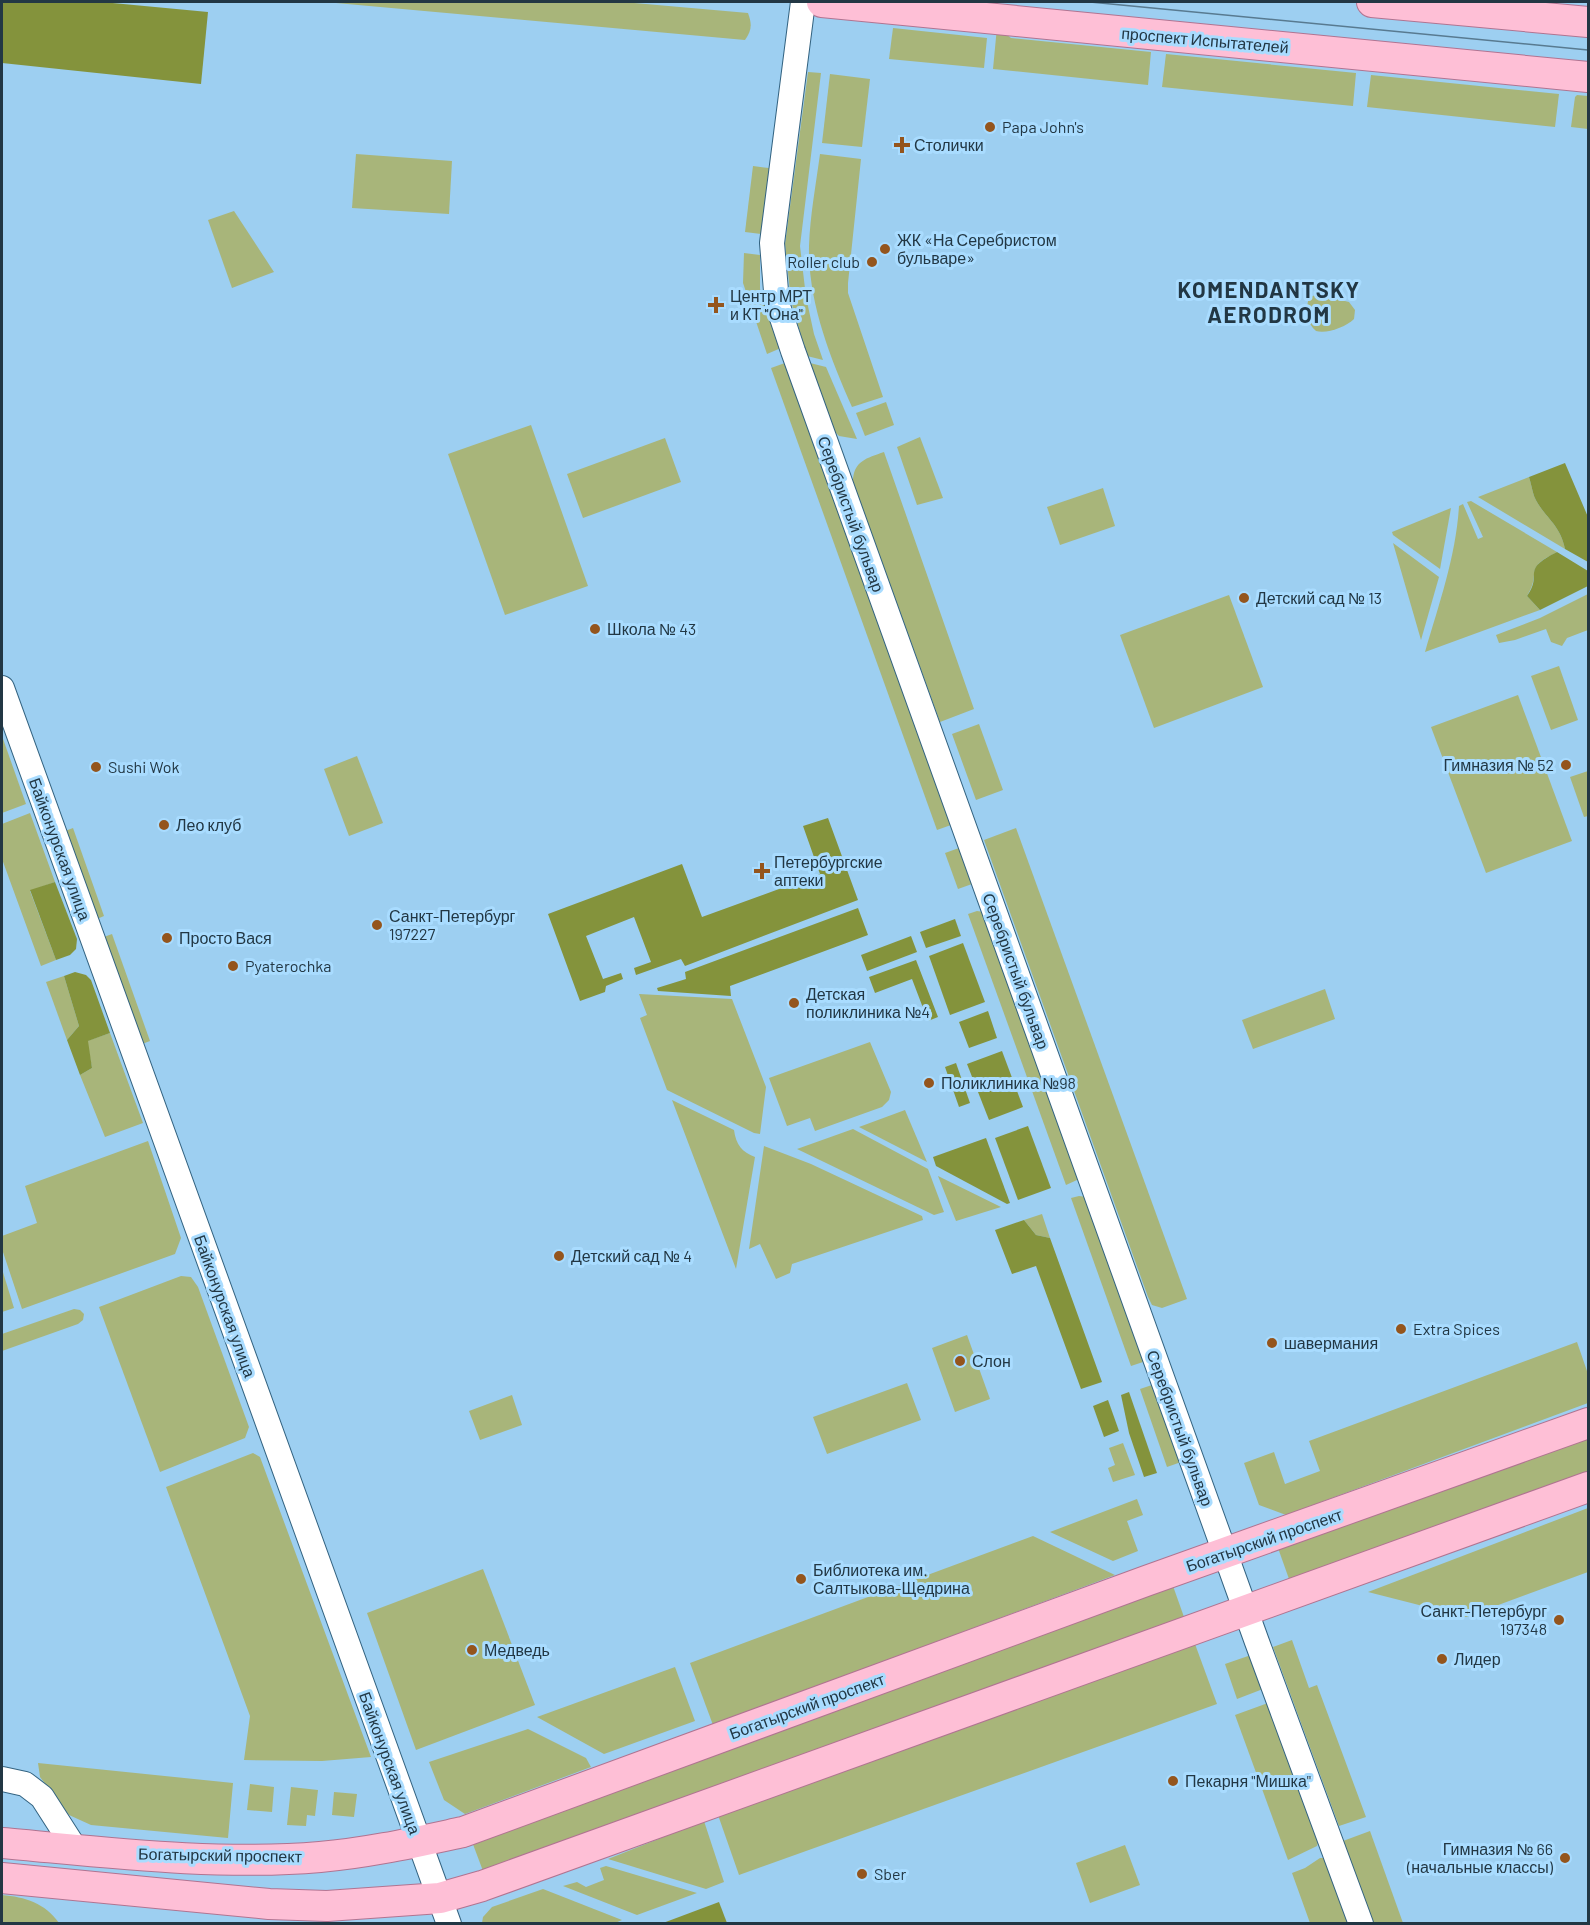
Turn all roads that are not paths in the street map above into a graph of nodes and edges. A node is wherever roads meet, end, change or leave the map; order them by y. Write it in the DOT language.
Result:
graph roads {
  1 [pos="803,2"];
  2 [pos="822,2"];
  3 [pos="1372,2"];
  4 [pos="1588,22"];
  5 [pos="1588,77"];
  6 [pos="2,688"];
  7 [pos="1588,1423"];
  8 [pos="1588,1487"];
  9 [pos="1226,1553"];
  10 [pos="1246,1611"];
  11 [pos="2,1779"];
  12 [pos="418,1841"];
  13 [pos="2,1843"];
  14 [pos="76,1850"];
  15 [pos="2,1878"];
  16 [pos="444,1911"];
  17 [pos="1361,1923"];
  1 -- 9 [label="street, Серебристый бульвар"];
  2 -- 5 [label="main road, проспект Испытателей"];
  3 -- 4 [label="main road"];
  6 -- 12 [label="street, Байконурская улица"];
  7 -- 9 [label="main road, Богатырский проспект"];
  8 -- 10 [label="main road"];
  9 -- 10 [label="street, Серебристый бульвар"];
  9 -- 12 [label="main road, Богатырский проспект"];
  10 -- 16 [label="main road"];
  10 -- 17 [label="street, Серебристый бульвар"];
  11 -- 14 [label="street"];
  12 -- 14 [label="main road, Богатырский проспект"];
  12 -- 16 [label="street, Байконурская улица"];
  13 -- 14 [label="main road, Богатырский проспект"];
  15 -- 16 [label="main road"];
}
